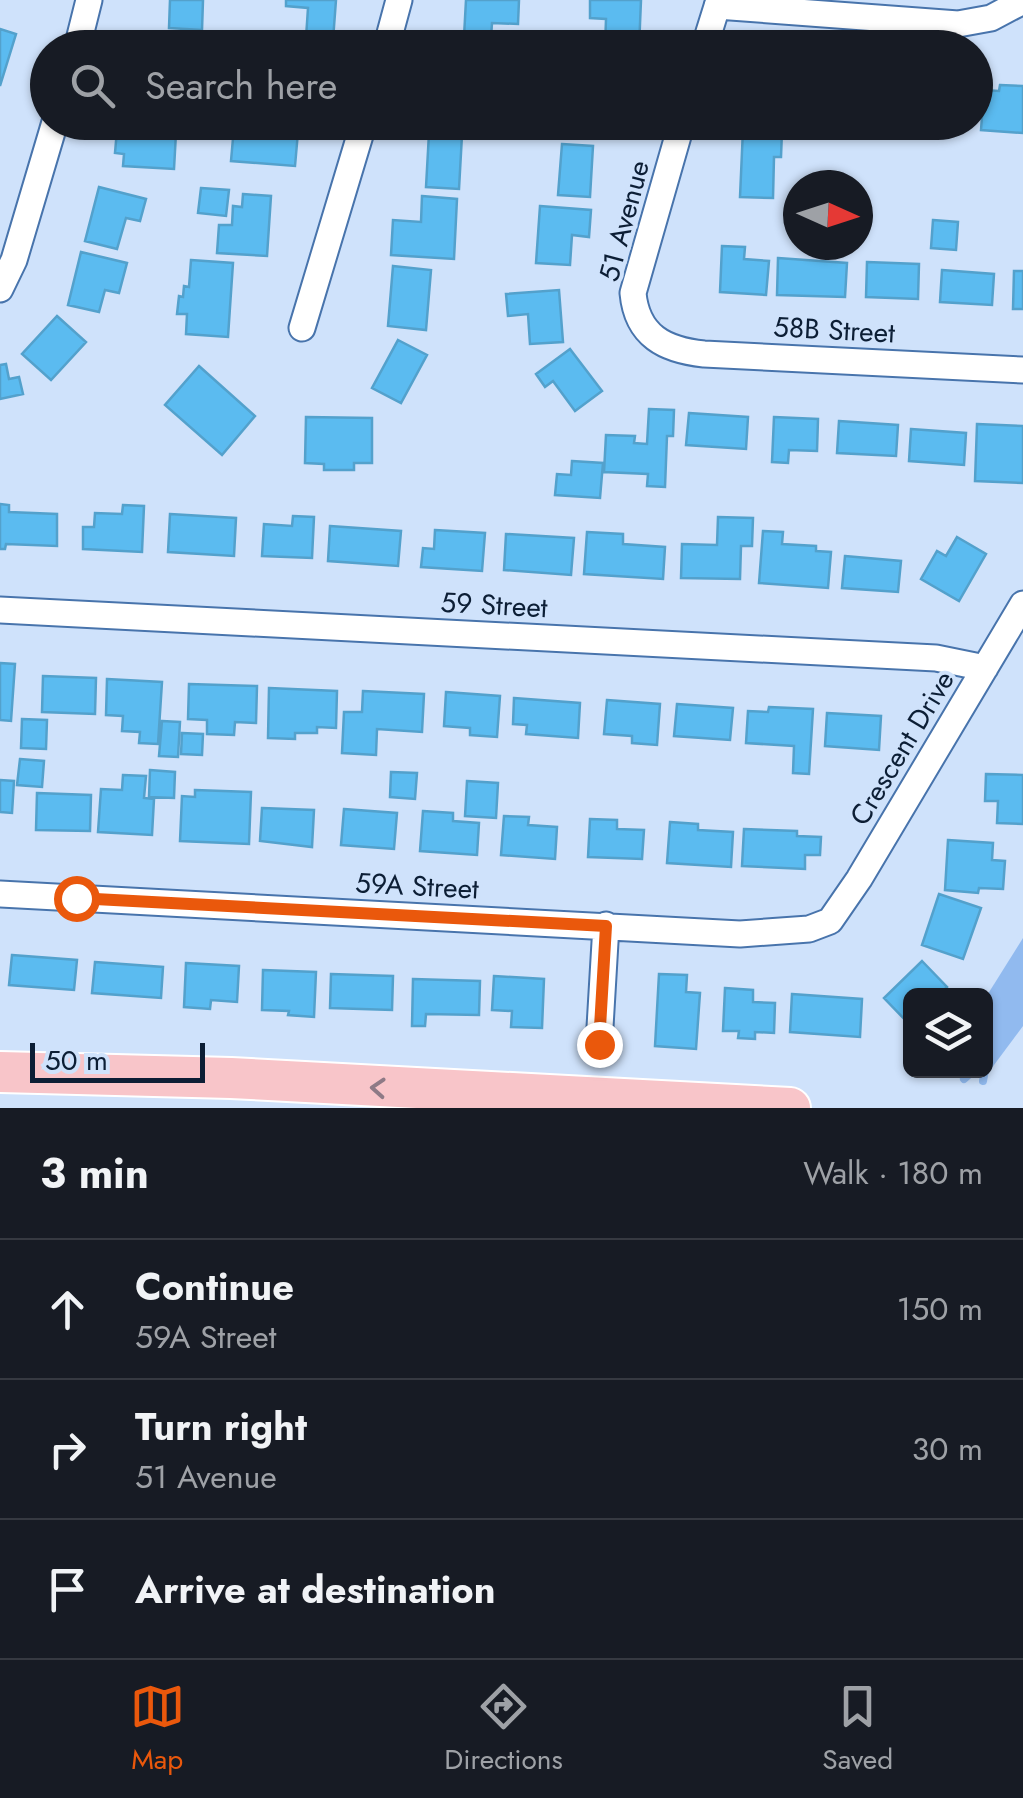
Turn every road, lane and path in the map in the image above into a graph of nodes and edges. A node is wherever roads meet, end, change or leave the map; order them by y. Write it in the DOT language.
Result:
graph roads {
  1 [pos="89,0"];
  2 [pos="399,0"];
  3 [pos="1023,1"];
  4 [pos="718,3"];
  5 [pos="82,30"];
  6 [pos="391,30"];
  7 [pos="710,30"];
  8 [pos="50,140"];
  9 [pos="359,140"];
  10 [pos="677,140"];
  11 [pos="0,289"];
  12 [pos="302,328"];
  13 [pos="647,333"];
  14 [pos="1023,370"];
  15 [pos="1023,604"];
  16 [pos="0,610"];
  17 [pos="985,668"];
  18 [pos="0,894"];
  19 [pos="830,921"];
  20 [pos="606,926"];
  21 [pos="599,1044"];
  22 [pos="0,1072"];
  23 [pos="790,1108"];
  1 -- 5 [label="street"];
  2 -- 6 [label="street"];
  3 -- 4 [label="street"];
  4 -- 7 [label="street"];
  8 -- 11 [label="street"];
  9 -- 12 [label="street"];
  10 -- 13 [label="street, 51 Avenue"];
  13 -- 14 [label="street, 58B Street"];
  15 -- 17 [label="street, Crescent Drive"];
  16 -- 17 [label="street, 59 Street"];
  17 -- 19 [label="street, Crescent Drive"];
  18 -- 20 [label="street, 59A Street"];
  19 -- 20 [label="street, 59A Street"];
  20 -- 21 [label="street"];
  23 -- 22 [label="main road, one-way"];
}
